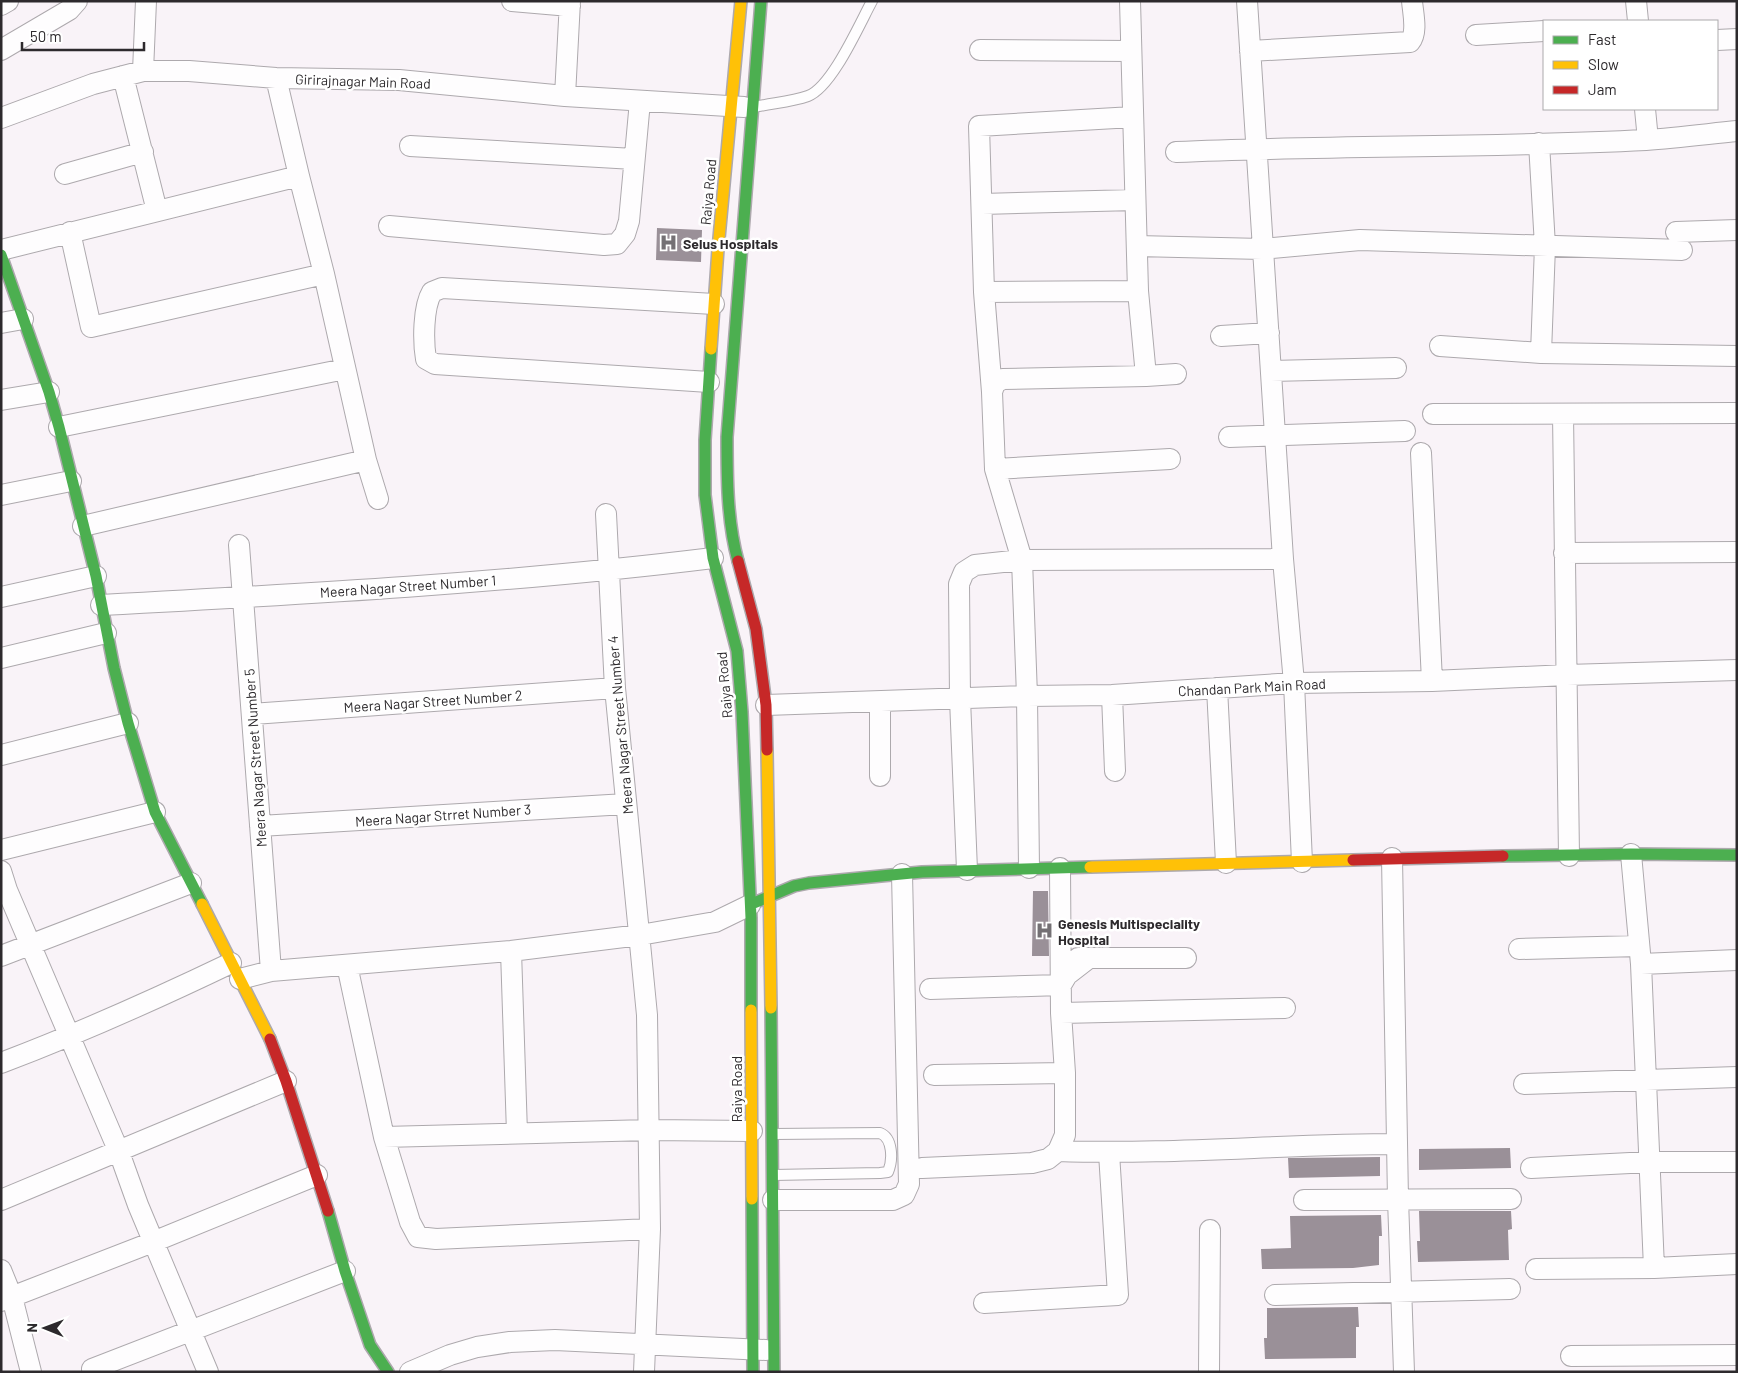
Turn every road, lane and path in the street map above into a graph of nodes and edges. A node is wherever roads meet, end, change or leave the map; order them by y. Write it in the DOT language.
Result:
graph roads {
  1 [pos="8,1"];
  2 [pos="77,1"];
  3 [pos="146,1"];
  4 [pos="512,1"];
  5 [pos="741,1"];
  6 [pos="761,1"];
  7 [pos="872,1"];
  8 [pos="1130,1"];
  9 [pos="1246,1"];
  10 [pos="1412,1"];
  11 [pos="1636,1"];
  12 [pos="570,4"];
  13 [pos="1,5"];
  14 [pos="1638,20"];
  15 [pos="1543,31"];
  16 [pos="1476,35"];
  17 [pos="1737,39"];
  18 [pos="1718,40"];
  19 [pos="1,50"];
  20 [pos="980,50"];
  21 [pos="1131,51"];
  22 [pos="1250,51"];
  23 [pos="143,72"];
  24 [pos="123,76"];
  25 [pos="276,78"];
  26 [pos="565,96"];
  27 [pos="640,101"];
  28 [pos="732,107"];
  29 [pos="754,107"];
  30 [pos="1645,110"];
  31 [pos="1133,117"];
  32 [pos="1,118"];
  33 [pos="1737,131"];
  34 [pos="1648,140"];
  35 [pos="1540,143"];
  36 [pos="410,146"];
  37 [pos="1256,148"];
  38 [pos="142,152"];
  39 [pos="1176,152"];
  40 [pos="634,160"];
  41 [pos="65,174"];
  42 [pos="299,176"];
  43 [pos="1135,200"];
  44 [pos="982,204"];
  45 [pos="157,211"];
  46 [pos="389,226"];
  47 [pos="1737,230"];
  48 [pos="70,232"];
  49 [pos="1137,246"];
  50 [pos="1545,246"];
  51 [pos="1262,249"];
  52 [pos="1,250"];
  53 [pos="1,255"];
  54 [pos="324,274"];
  55 [pos="1138,291"];
  56 [pos="984,292"];
  57 [pos="714,304"];
  58 [pos="23,319"];
  59 [pos="1,323"];
  60 [pos="1269,333"];
  61 [pos="1221,336"];
  62 [pos="1440,346"];
  63 [pos="1541,353"];
  64 [pos="1737,356"];
  65 [pos="1396,368"];
  66 [pos="345,369"];
  67 [pos="1271,371"];
  68 [pos="1176,374"];
  69 [pos="1146,376"];
  70 [pos="709,382"];
  71 [pos="49,392"];
  72 [pos="992,392"];
  73 [pos="1,400"];
  74 [pos="1737,412"];
  75 [pos="1433,414"];
  76 [pos="1562,414"];
  77 [pos="59,426"];
  78 [pos="1405,432"];
  79 [pos="1276,435"];
  80 [pos="1229,436"];
  81 [pos="1421,453"];
  82 [pos="1170,459"];
  83 [pos="366,460"];
  84 [pos="995,470"];
  85 [pos="71,480"];
  86 [pos="1,495"];
  87 [pos="378,499"];
  88 [pos="606,514"];
  89 [pos="82,526"];
  90 [pos="239,545"];
  91 [pos="1737,552"];
  92 [pos="1564,553"];
  93 [pos="725,556"];
  94 [pos="1283,559"];
  95 [pos="1022,560"];
  96 [pos="609,571"];
  97 [pos="96,576"];
  98 [pos="1,597"];
  99 [pos="243,597"];
  100 [pos="101,605"];
  101 [pos="106,633"];
  102 [pos="1,658"];
  103 [pos="1737,670"];
  104 [pos="1567,675"];
  105 [pos="1432,681"];
  106 [pos="1294,683"];
  107 [pos="615,688"];
  108 [pos="1217,688"];
  109 [pos="1112,695"];
  110 [pos="1027,696"];
  111 [pos="960,698"];
  112 [pos="880,702"];
  113 [pos="766,705"];
  114 [pos="252,714"];
  115 [pos="128,723"];
  116 [pos="1,755"];
  117 [pos="1114,771"];
  118 [pos="880,776"];
  119 [pos="626,804"];
  120 [pos="155,812"];
  121 [pos="260,826"];
  122 [pos="1029,837"];
  123 [pos="1,850"];
  124 [pos="1631,854"];
  125 [pos="1737,855"];
  126 [pos="1569,856"];
  127 [pos="1392,858"];
  128 [pos="1302,862"];
  129 [pos="1226,863"];
  130 [pos="1029,868"];
  131 [pos="1055,868"];
  132 [pos="967,870"];
  133 [pos="1,871"];
  134 [pos="902,874"];
  135 [pos="191,883"];
  136 [pos="770,896"];
  137 [pos="750,905"];
  138 [pos="640,935"];
  139 [pos="30,944"];
  140 [pos="1519,949"];
  141 [pos="511,951"];
  142 [pos="1640,955"];
  143 [pos="1,956"];
  144 [pos="1060,958"];
  145 [pos="1090,958"];
  146 [pos="1186,958"];
  147 [pos="1737,960"];
  148 [pos="347,966"];
  149 [pos="235,971"];
  150 [pos="271,971"];
  151 [pos="1061,984"];
  152 [pos="930,989"];
  153 [pos="1285,1008"];
  154 [pos="1061,1013"];
  155 [pos="69,1037"];
  156 [pos="1,1063"];
  157 [pos="1064,1073"];
  158 [pos="934,1075"];
  159 [pos="1737,1077"];
  160 [pos="1646,1080"];
  161 [pos="286,1081"];
  162 [pos="1524,1084"];
  163 [pos="649,1130"];
  164 [pos="752,1131"];
  165 [pos="517,1133"];
  166 [pos="773,1134"];
  167 [pos="384,1137"];
  168 [pos="1397,1144"];
  169 [pos="1058,1151"];
  170 [pos="119,1152"];
  171 [pos="1109,1153"];
  172 [pos="1650,1162"];
  173 [pos="1737,1162"];
  174 [pos="922,1168"];
  175 [pos="1531,1168"];
  176 [pos="317,1175"];
  177 [pos="773,1175"];
  178 [pos="1398,1199"];
  179 [pos="1511,1199"];
  180 [pos="1,1200"];
  181 [pos="773,1200"];
  182 [pos="1304,1200"];
  183 [pos="650,1228"];
  184 [pos="1210,1230"];
  185 [pos="154,1242"];
  186 [pos="1737,1264"];
  187 [pos="1654,1268"];
  188 [pos="1536,1269"];
  189 [pos="1,1270"];
  190 [pos="345,1271"];
  191 [pos="1510,1289"];
  192 [pos="1401,1292"];
  193 [pos="1275,1295"];
  194 [pos="7,1299"];
  195 [pos="984,1303"];
  196 [pos="191,1332"];
  197 [pos="646,1344"];
  198 [pos="753,1349"];
  199 [pos="773,1351"];
  200 [pos="1737,1355"];
  201 [pos="1571,1356"];
  202 [pos="92,1369"];
  203 [pos="31,1372"];
  204 [pos="208,1372"];
  205 [pos="388,1372"];
  206 [pos="410,1372"];
  207 [pos="644,1372"];
  208 [pos="754,1372"];
  209 [pos="774,1372"];
  210 [pos="1209,1372"];
  211 [pos="1404,1372"];
  1 -- 13 [label="street"];
  2 -- 19 [label="street"];
  3 -- 23 [label="street"];
  4 -- 12 [label="street"];
  5 -- 28 [label="street, Raiya Road"];
  6 -- 29 [label="street, Raiya Road"];
  7 -- 29 [label="lane"];
  8 -- 21 [label="street"];
  9 -- 22 [label="street"];
  10 -- 22 [label="street"];
  11 -- 14 [label="street"];
  12 -- 26 [label="street"];
  15 -- 16 [label="street"];
  17 -- 18 [label="street"];
  20 -- 21 [label="street"];
  21 -- 31 [label="street"];
  22 -- 37 [label="street"];
  23 -- 24 [label="street, Girirajnagar Main Road"];
  23 -- 25 [label="street, Girirajnagar Main Road"];
  24 -- 32 [label="street, Girirajnagar Main Road"];
  24 -- 38 [label="street"];
  25 -- 26 [label="street, Girirajnagar Main Road"];
  25 -- 42 [label="street"];
  26 -- 27 [label="street, Girirajnagar Main Road"];
  27 -- 28 [label="street, Girirajnagar Main Road"];
  27 -- 40 [label="street"];
  28 -- 29 [label="street, Girirajnagar Main Road"];
  28 -- 57 [label="street, Raiya Road"];
  29 -- 93 [label="street, Raiya Road"];
  30 -- 34 [label="street"];
  31 -- 43 [label="street"];
  31 -- 44 [label="street"];
  33 -- 34 [label="street"];
  34 -- 35 [label="street"];
  35 -- 37 [label="street"];
  35 -- 50 [label="street"];
  36 -- 40 [label="street"];
  37 -- 39 [label="street"];
  37 -- 51 [label="street"];
  38 -- 41 [label="street"];
  38 -- 45 [label="street"];
  40 -- 46 [label="street"];
  42 -- 45 [label="street"];
  42 -- 54 [label="street"];
  43 -- 44 [label="street"];
  43 -- 49 [label="street"];
  44 -- 56 [label="street"];
  45 -- 48 [label="street"];
  47 -- 50 [label="street"];
  48 -- 52 [label="street"];
  48 -- 54 [label="street"];
  49 -- 51 [label="street"];
  49 -- 55 [label="street"];
  50 -- 51 [label="street"];
  50 -- 63 [label="street"];
  51 -- 60 [label="street"];
  53 -- 58 [label="street"];
  54 -- 66 [label="street"];
  55 -- 56 [label="street"];
  55 -- 69 [label="street"];
  56 -- 72 [label="street"];
  57 -- 70 [label="street, Raiya Road"];
  57 -- 70 [label="street"];
  58 -- 59 [label="street"];
  58 -- 71 [label="street"];
  60 -- 61 [label="street"];
  60 -- 67 [label="street"];
  62 -- 63 [label="street"];
  63 -- 64 [label="street"];
  65 -- 67 [label="street"];
  66 -- 77 [label="street"];
  66 -- 83 [label="street"];
  67 -- 79 [label="street"];
  68 -- 69 [label="street"];
  69 -- 72 [label="street"];
  70 -- 93 [label="street, Raiya Road"];
  71 -- 73 [label="street"];
  71 -- 77 [label="street"];
  72 -- 84 [label="street"];
  74 -- 76 [label="street"];
  75 -- 76 [label="street"];
  76 -- 92 [label="street"];
  77 -- 85 [label="street"];
  78 -- 79 [label="street"];
  79 -- 80 [label="street"];
  79 -- 94 [label="street"];
  81 -- 105 [label="street"];
  82 -- 84 [label="street"];
  83 -- 87 [label="street"];
  83 -- 89 [label="street"];
  84 -- 95 [label="street"];
  85 -- 86 [label="street"];
  85 -- 89 [label="street"];
  88 -- 96 [label="street, Meera Nagar Street Number 4"];
  89 -- 97 [label="street"];
  90 -- 99 [label="street, Meera Nagar Street Number 5"];
  91 -- 92 [label="street"];
  92 -- 104 [label="street"];
  93 -- 96 [label="street, Meera Nagar Street Number 1"];
  93 -- 113 [label="street, Raiya Road"];
  93 -- 137 [label="street, Raiya Road"];
  94 -- 95 [label="street"];
  94 -- 106 [label="street"];
  95 -- 110 [label="street"];
  95 -- 111 [label="street"];
  96 -- 99 [label="street, Meera Nagar Street Number 1"];
  96 -- 107 [label="street, Meera Nagar Street Number 4"];
  97 -- 98 [label="street"];
  97 -- 100 [label="street"];
  99 -- 100 [label="street, Meera Nagar Street Number 1"];
  99 -- 114 [label="street, Meera Nagar Street Number 5"];
  100 -- 101 [label="street"];
  101 -- 102 [label="street"];
  101 -- 115 [label="street"];
  103 -- 104 [label="street, Chandan Park Main Road"];
  104 -- 105 [label="street, Chandan Park Main Road"];
  104 -- 126 [label="street"];
  105 -- 106 [label="street, Chandan Park Main Road"];
  106 -- 108 [label="street, Chandan Park Main Road"];
  106 -- 128 [label="street"];
  107 -- 114 [label="street, Meera Nagar Street Number 2"];
  107 -- 119 [label="street, Meera Nagar Street Number 4"];
  108 -- 109 [label="street, Chandan Park Main Road"];
  108 -- 129 [label="street"];
  109 -- 110 [label="street, Chandan Park Main Road"];
  109 -- 117 [label="street"];
  110 -- 111 [label="street, Chandan Park Main Road"];
  110 -- 122 [label="street"];
  111 -- 112 [label="street, Chandan Park Main Road"];
  111 -- 132 [label="street"];
  112 -- 113 [label="street, Chandan Park Main Road"];
  112 -- 118 [label="street"];
  113 -- 136 [label="street, Raiya Road"];
  114 -- 121 [label="street, Meera Nagar Street Number 5"];
  115 -- 116 [label="street"];
  115 -- 120 [label="street"];
  119 -- 121 [label="street, Meera Nagar Strret Number 3"];
  119 -- 138 [label="street, Meera Nagar Street Number 4"];
  120 -- 123 [label="street"];
  120 -- 135 [label="street"];
  121 -- 150 [label="street, Meera Nagar Street Number 5"];
  122 -- 130 [label="street"];
  122 -- 131 [label="street"];
  124 -- 125 [label="street"];
  124 -- 126 [label="street"];
  124 -- 142 [label="street"];
  126 -- 127 [label="street"];
  127 -- 128 [label="street"];
  127 -- 168 [label="street"];
  128 -- 129 [label="street"];
  129 -- 131 [label="street"];
  130 -- 131 [label="street"];
  130 -- 132 [label="street"];
  131 -- 144 [label="street"];
  132 -- 134 [label="street"];
  133 -- 139 [label="street"];
  134 -- 136 [label="street"];
  134 -- 181 [label="street"];
  135 -- 139 [label="street"];
  135 -- 149 [label="street"];
  136 -- 137 [label="street"];
  136 -- 166 [label="street, Raiya Road"];
  137 -- 138 [label="street"];
  137 -- 164 [label="street, Raiya Road"];
  138 -- 141 [label="street"];
  138 -- 163 [label="street, Meera Nagar Street Number 4"];
  139 -- 143 [label="street"];
  139 -- 155 [label="street"];
  140 -- 142 [label="street"];
  141 -- 148 [label="street"];
  141 -- 165 [label="street"];
  142 -- 147 [label="street"];
  142 -- 160 [label="street"];
  144 -- 145 [label="street"];
  144 -- 151 [label="street"];
  145 -- 146 [label="street"];
  145 -- 151 [label="street"];
  148 -- 150 [label="street"];
  148 -- 167 [label="street"];
  149 -- 150 [label="street"];
  149 -- 155 [label="street"];
  149 -- 161 [label="street"];
  151 -- 152 [label="street"];
  151 -- 154 [label="street"];
  153 -- 154 [label="street"];
  154 -- 157 [label="street"];
  155 -- 156 [label="street"];
  155 -- 170 [label="street"];
  157 -- 158 [label="street"];
  157 -- 169 [label="street"];
  159 -- 160 [label="street"];
  160 -- 162 [label="street"];
  160 -- 172 [label="street"];
  161 -- 170 [label="street"];
  161 -- 176 [label="street"];
  163 -- 164 [label="street"];
  163 -- 165 [label="street"];
  163 -- 183 [label="street, Meera Nagar Street Number 4"];
  164 -- 198 [label="street, Raiya Road"];
  165 -- 167 [label="street"];
  166 -- 177 [label="street, Raiya Road"];
  166 -- 177 [label="lane"];
  167 -- 183 [label="street"];
  168 -- 171 [label="street"];
  168 -- 178 [label="street"];
  169 -- 171 [label="street"];
  169 -- 174 [label="street"];
  170 -- 180 [label="street"];
  170 -- 185 [label="street"];
  171 -- 195 [label="street"];
  172 -- 173 [label="street"];
  172 -- 175 [label="street"];
  172 -- 187 [label="street"];
  176 -- 185 [label="street"];
  176 -- 190 [label="street"];
  177 -- 181 [label="street, Raiya Road"];
  178 -- 179 [label="street"];
  178 -- 182 [label="street"];
  178 -- 192 [label="street"];
  181 -- 199 [label="street, Raiya Road"];
  183 -- 197 [label="street, Meera Nagar Street Number 4"];
  184 -- 210 [label="street"];
  185 -- 194 [label="street"];
  185 -- 196 [label="street"];
  186 -- 187 [label="street"];
  187 -- 188 [label="street"];
  189 -- 194 [label="street"];
  190 -- 196 [label="street"];
  190 -- 205 [label="street"];
  191 -- 192 [label="street"];
  192 -- 193 [label="street"];
  192 -- 211 [label="street"];
  194 -- 203 [label="street"];
  196 -- 202 [label="street"];
  196 -- 204 [label="street"];
  197 -- 198 [label="street"];
  197 -- 206 [label="street"];
  197 -- 207 [label="street, Meera Nagar Street Number 4"];
  198 -- 199 [label="street"];
  198 -- 208 [label="street, Raiya Road"];
  199 -- 209 [label="street, Raiya Road"];
  200 -- 201 [label="street"];
}
